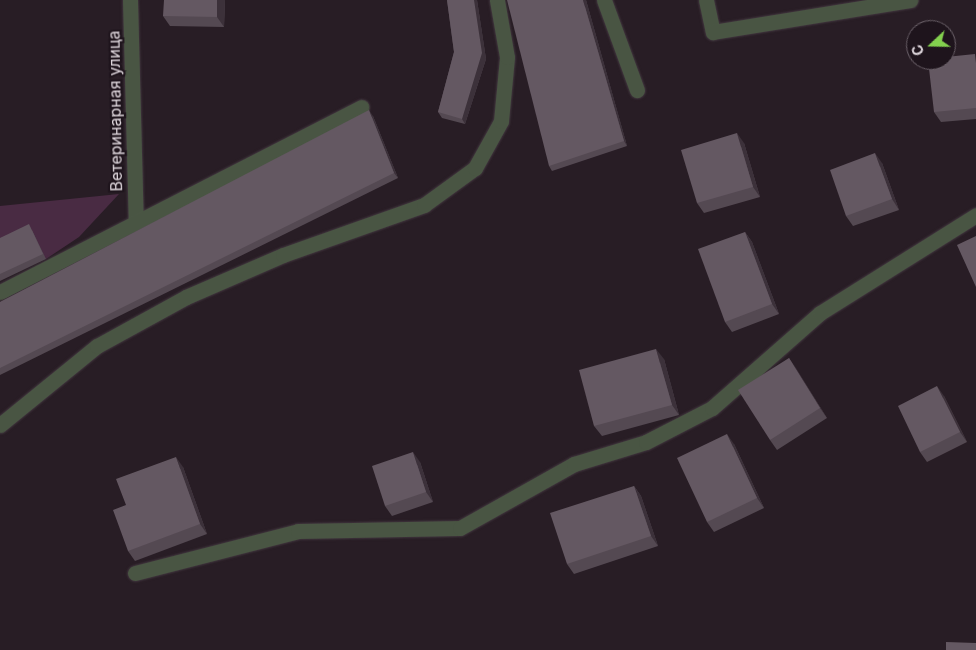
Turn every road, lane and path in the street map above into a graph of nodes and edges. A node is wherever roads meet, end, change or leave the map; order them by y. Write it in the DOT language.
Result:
graph roads {
  1 [pos="130,0"];
  2 [pos="497,0"];
  3 [pos="604,0"];
  4 [pos="706,0"];
  5 [pos="910,0"];
  6 [pos="637,90"];
  7 [pos="360,107"];
  8 [pos="976,215"];
  9 [pos="136,222"];
  10 [pos="0,292"];
  11 [pos="0,425"];
  12 [pos="135,573"];
  1 -- 9 [label="street, Ветеринарная улица"];
  2 -- 11 [label="street"];
  3 -- 6 [label="street"];
  4 -- 5 [label="street"];
  7 -- 9 [label="street"];
  8 -- 12 [label="street"];
  9 -- 10 [label="street"];
}
